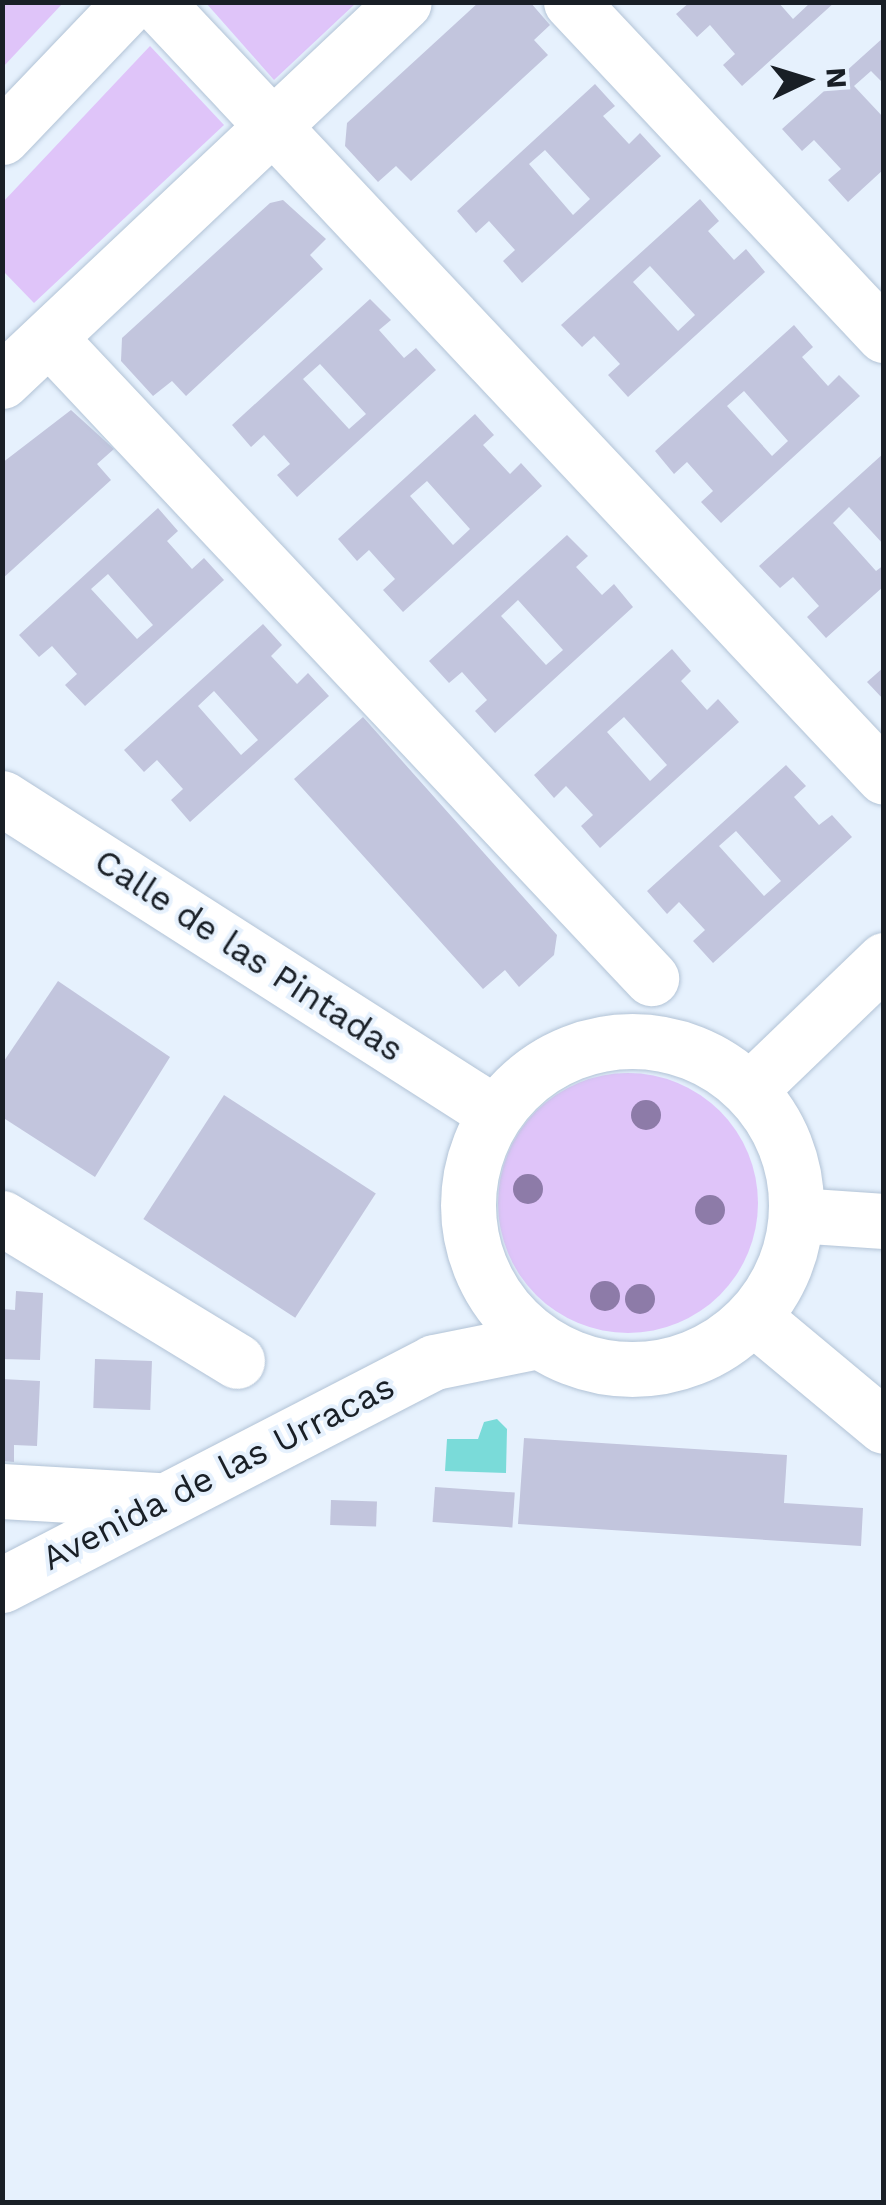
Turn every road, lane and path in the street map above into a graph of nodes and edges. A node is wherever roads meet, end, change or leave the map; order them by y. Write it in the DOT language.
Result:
graph roads {
  1 [pos="131,2"];
  2 [pos="156,2"];
  3 [pos="404,2"];
  4 [pos="571,2"];
  5 [pos="272,126"];
  6 [pos="2,137"];
  7 [pos="884,336"];
  8 [pos="49,338"];
  9 [pos="2,381"];
  10 [pos="884,776"];
  11 [pos="2,798"];
  12 [pos="884,960"];
  13 [pos="650,978"];
  14 [pos="750,1088"];
  15 [pos="495,1113"];
  16 [pos="796,1215"];
  17 [pos="2,1218"];
  18 [pos="884,1221"];
  19 [pos="490,1289"];
  20 [pos="753,1317"];
  21 [pos="538,1341"];
  22 [pos="237,1361"];
  23 [pos="434,1362"];
  24 [pos="884,1426"];
  25 [pos="2,1491"];
  26 [pos="158,1500"];
  27 [pos="2,1584"];
  1 -- 6 [label="street"];
  2 -- 5 [label="street"];
  3 -- 5 [label="street"];
  4 -- 7 [label="street"];
  5 -- 8 [label="street"];
  5 -- 10 [label="street"];
  8 -- 9 [label="street"];
  8 -- 13 [label="street"];
  11 -- 15 [label="street, Calle de las Pintadas"];
  12 -- 14 [label="street"];
  14 -- 15 [label="street"];
  14 -- 16 [label="street"];
  15 -- 19 [label="street"];
  16 -- 18 [label="street"];
  16 -- 20 [label="street"];
  17 -- 22 [label="street"];
  19 -- 21 [label="street"];
  19 -- 23 [label="street, Avenida de las Urracas"];
  20 -- 21 [label="street"];
  20 -- 24 [label="street"];
  21 -- 23 [label="street, Avenida de las Urracas"];
  23 -- 26 [label="street, Avenida de las Urracas"];
  25 -- 26 [label="street"];
  26 -- 27 [label="street, Avenida de las Urracas"];
}
